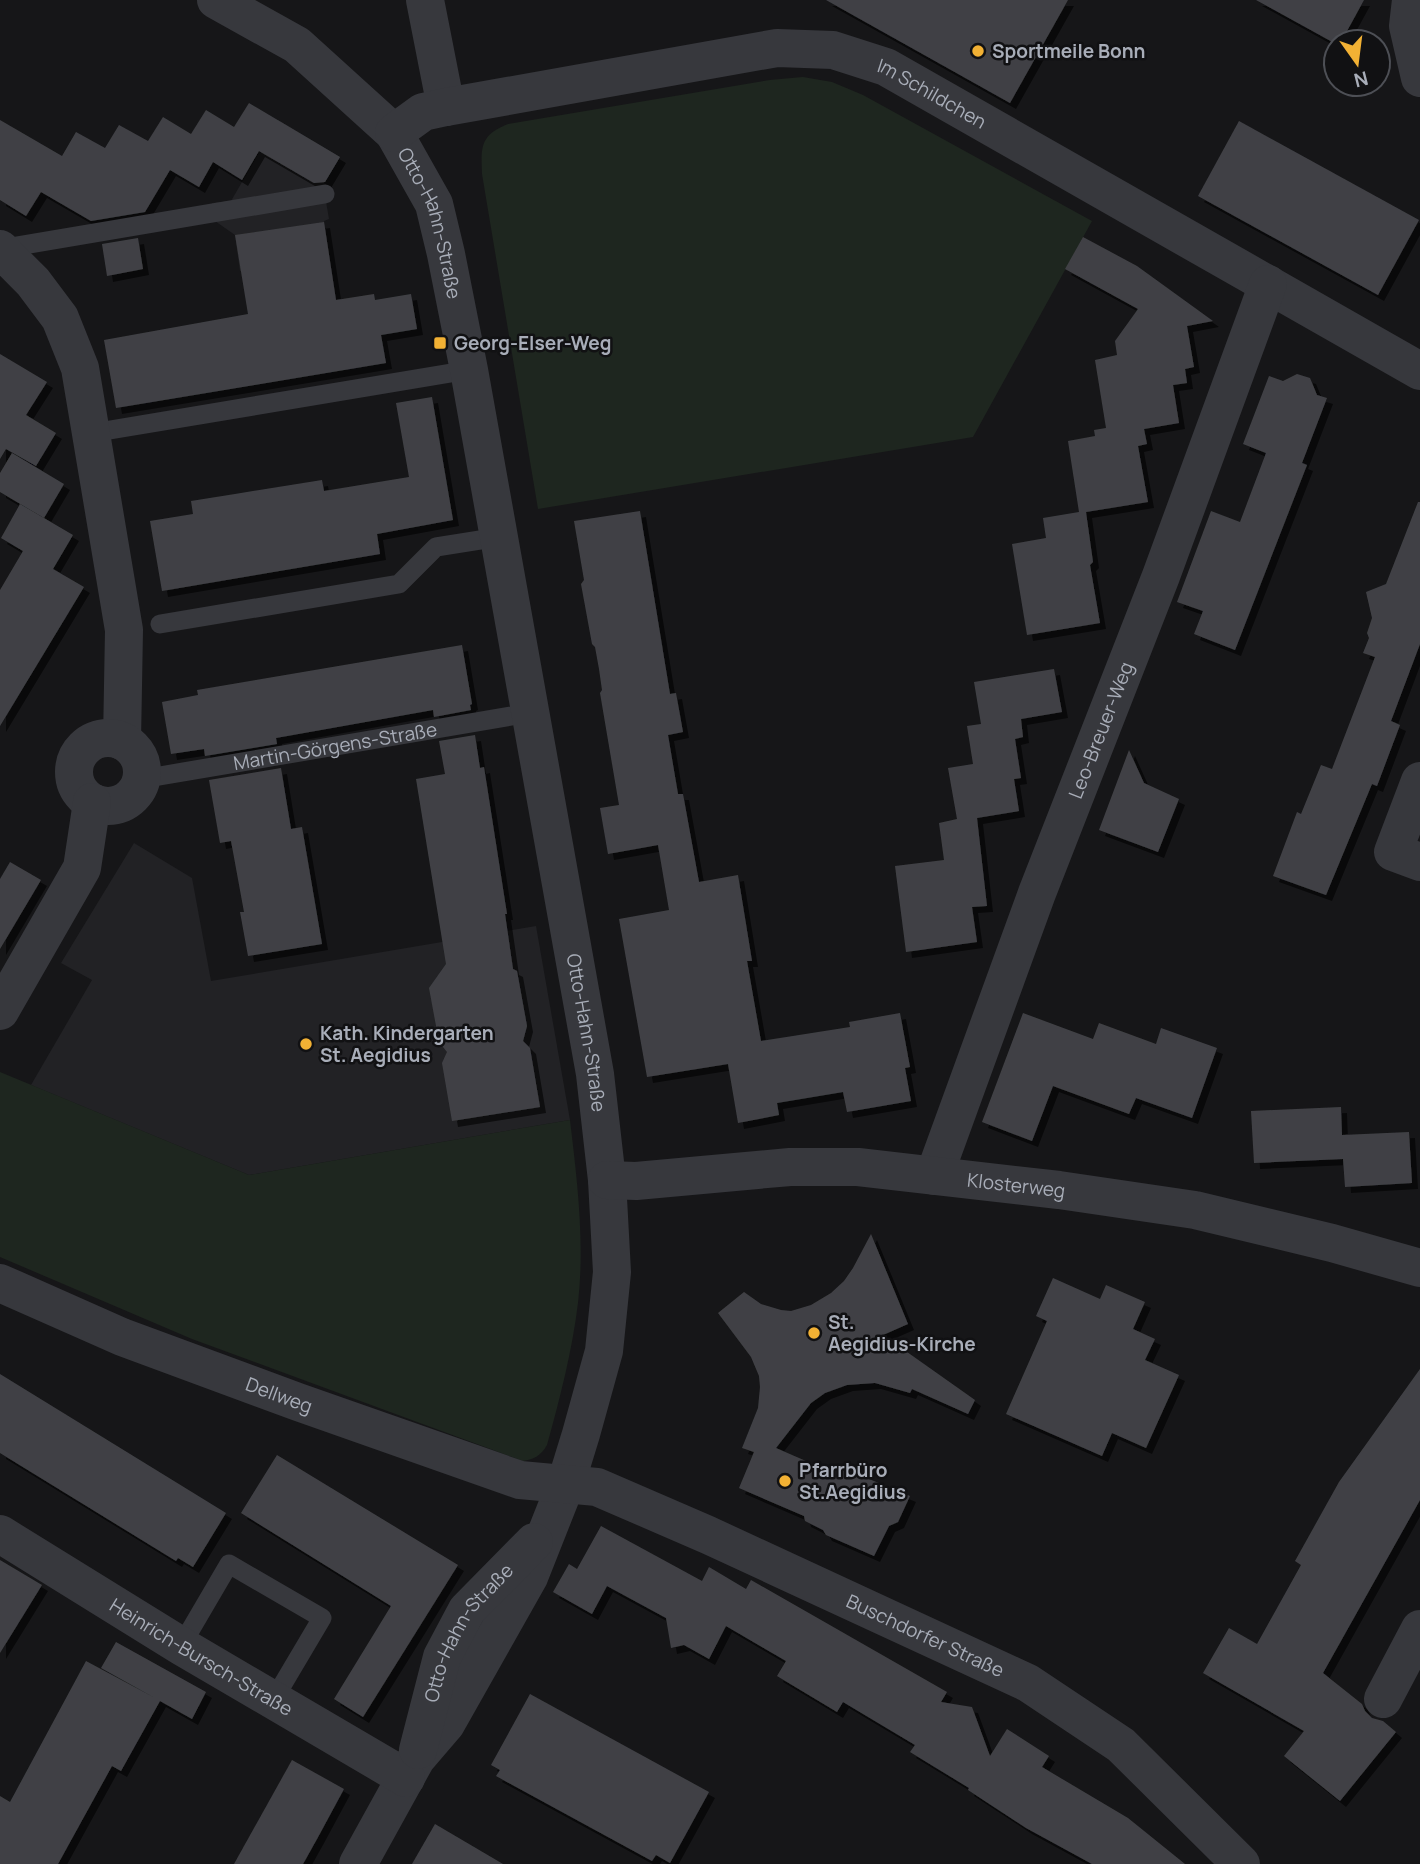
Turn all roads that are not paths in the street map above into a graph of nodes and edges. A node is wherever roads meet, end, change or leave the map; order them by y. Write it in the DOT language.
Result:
graph roads {
  1 [pos="216,0"];
  2 [pos="425,0"];
  3 [pos="1411,0"];
  4 [pos="1420,78"];
  5 [pos="446,107"];
  6 [pos="394,133"];
  7 [pos="325,194"];
  8 [pos="0,249"];
  9 [pos="1268,284"];
  10 [pos="469,370"];
  11 [pos="1420,371"];
  12 [pos="92,433"];
  13 [pos="499,537"];
  14 [pos="160,624"];
  15 [pos="529,713"];
  16 [pos="122,741"];
  17 [pos="142,779"];
  18 [pos="1420,781"];
  19 [pos="92,802"];
  20 [pos="1406,857"];
  21 [pos="0,1011"];
  22 [pos="934,1176"];
  23 [pos="607,1180"];
  24 [pos="1420,1268"];
  25 [pos="0,1283"];
  26 [pos="565,1486"];
  27 [pos="0,1534"];
  28 [pos="1420,1629"];
  29 [pos="181,1646"];
  30 [pos="275,1699"];
  31 [pos="1383,1699"];
  32 [pos="411,1768"];
  33 [pos="358,1864"];
  34 [pos="1241,1864"];
  1 -- 6 [label="street, Otto-Hahn-Straße"];
  2 -- 5 [label="street"];
  3 -- 4 [label="street"];
  5 -- 6 [label="street, Im Schildchen"];
  5 -- 9 [label="street, Im Schildchen"];
  6 -- 10 [label="street, Otto-Hahn-Straße"];
  7 -- 8 [label="lane"];
  8 -- 12 [label="street"];
  9 -- 11 [label="street, Im Schildchen"];
  9 -- 22 [label="street, Leo-Breuer-Weg"];
  10 -- 12 [label="lane"];
  10 -- 13 [label="street, Otto-Hahn-Straße"];
  12 -- 16 [label="street"];
  13 -- 14 [label="lane"];
  13 -- 15 [label="street, Otto-Hahn-Straße"];
  15 -- 17 [label="lane, Martin-Görgens-Straße"];
  15 -- 23 [label="street, Otto-Hahn-Straße"];
  16 -- 17 [label="street"];
  16 -- 19 [label="street"];
  17 -- 19 [label="street"];
  18 -- 20 [label="street"];
  19 -- 21 [label="street"];
  22 -- 23 [label="street, Klosterweg"];
  22 -- 24 [label="street, Klosterweg"];
  23 -- 26 [label="street, Otto-Hahn-Straße"];
  25 -- 26 [label="street, Dellweg"];
  26 -- 32 [label="street, Otto-Hahn-Straße"];
  26 -- 34 [label="street, Buschdorfer Straße"];
  27 -- 29 [label="street, Heinrich-Bursch-Straße"];
  28 -- 31 [label="street"];
  29 -- 30 [label="street, Heinrich-Bursch-Straße"];
  29 -- 30 [label="lane"];
  30 -- 32 [label="street, Heinrich-Bursch-Straße"];
  32 -- 33 [label="street, Otto-Hahn-Straße"];
}
